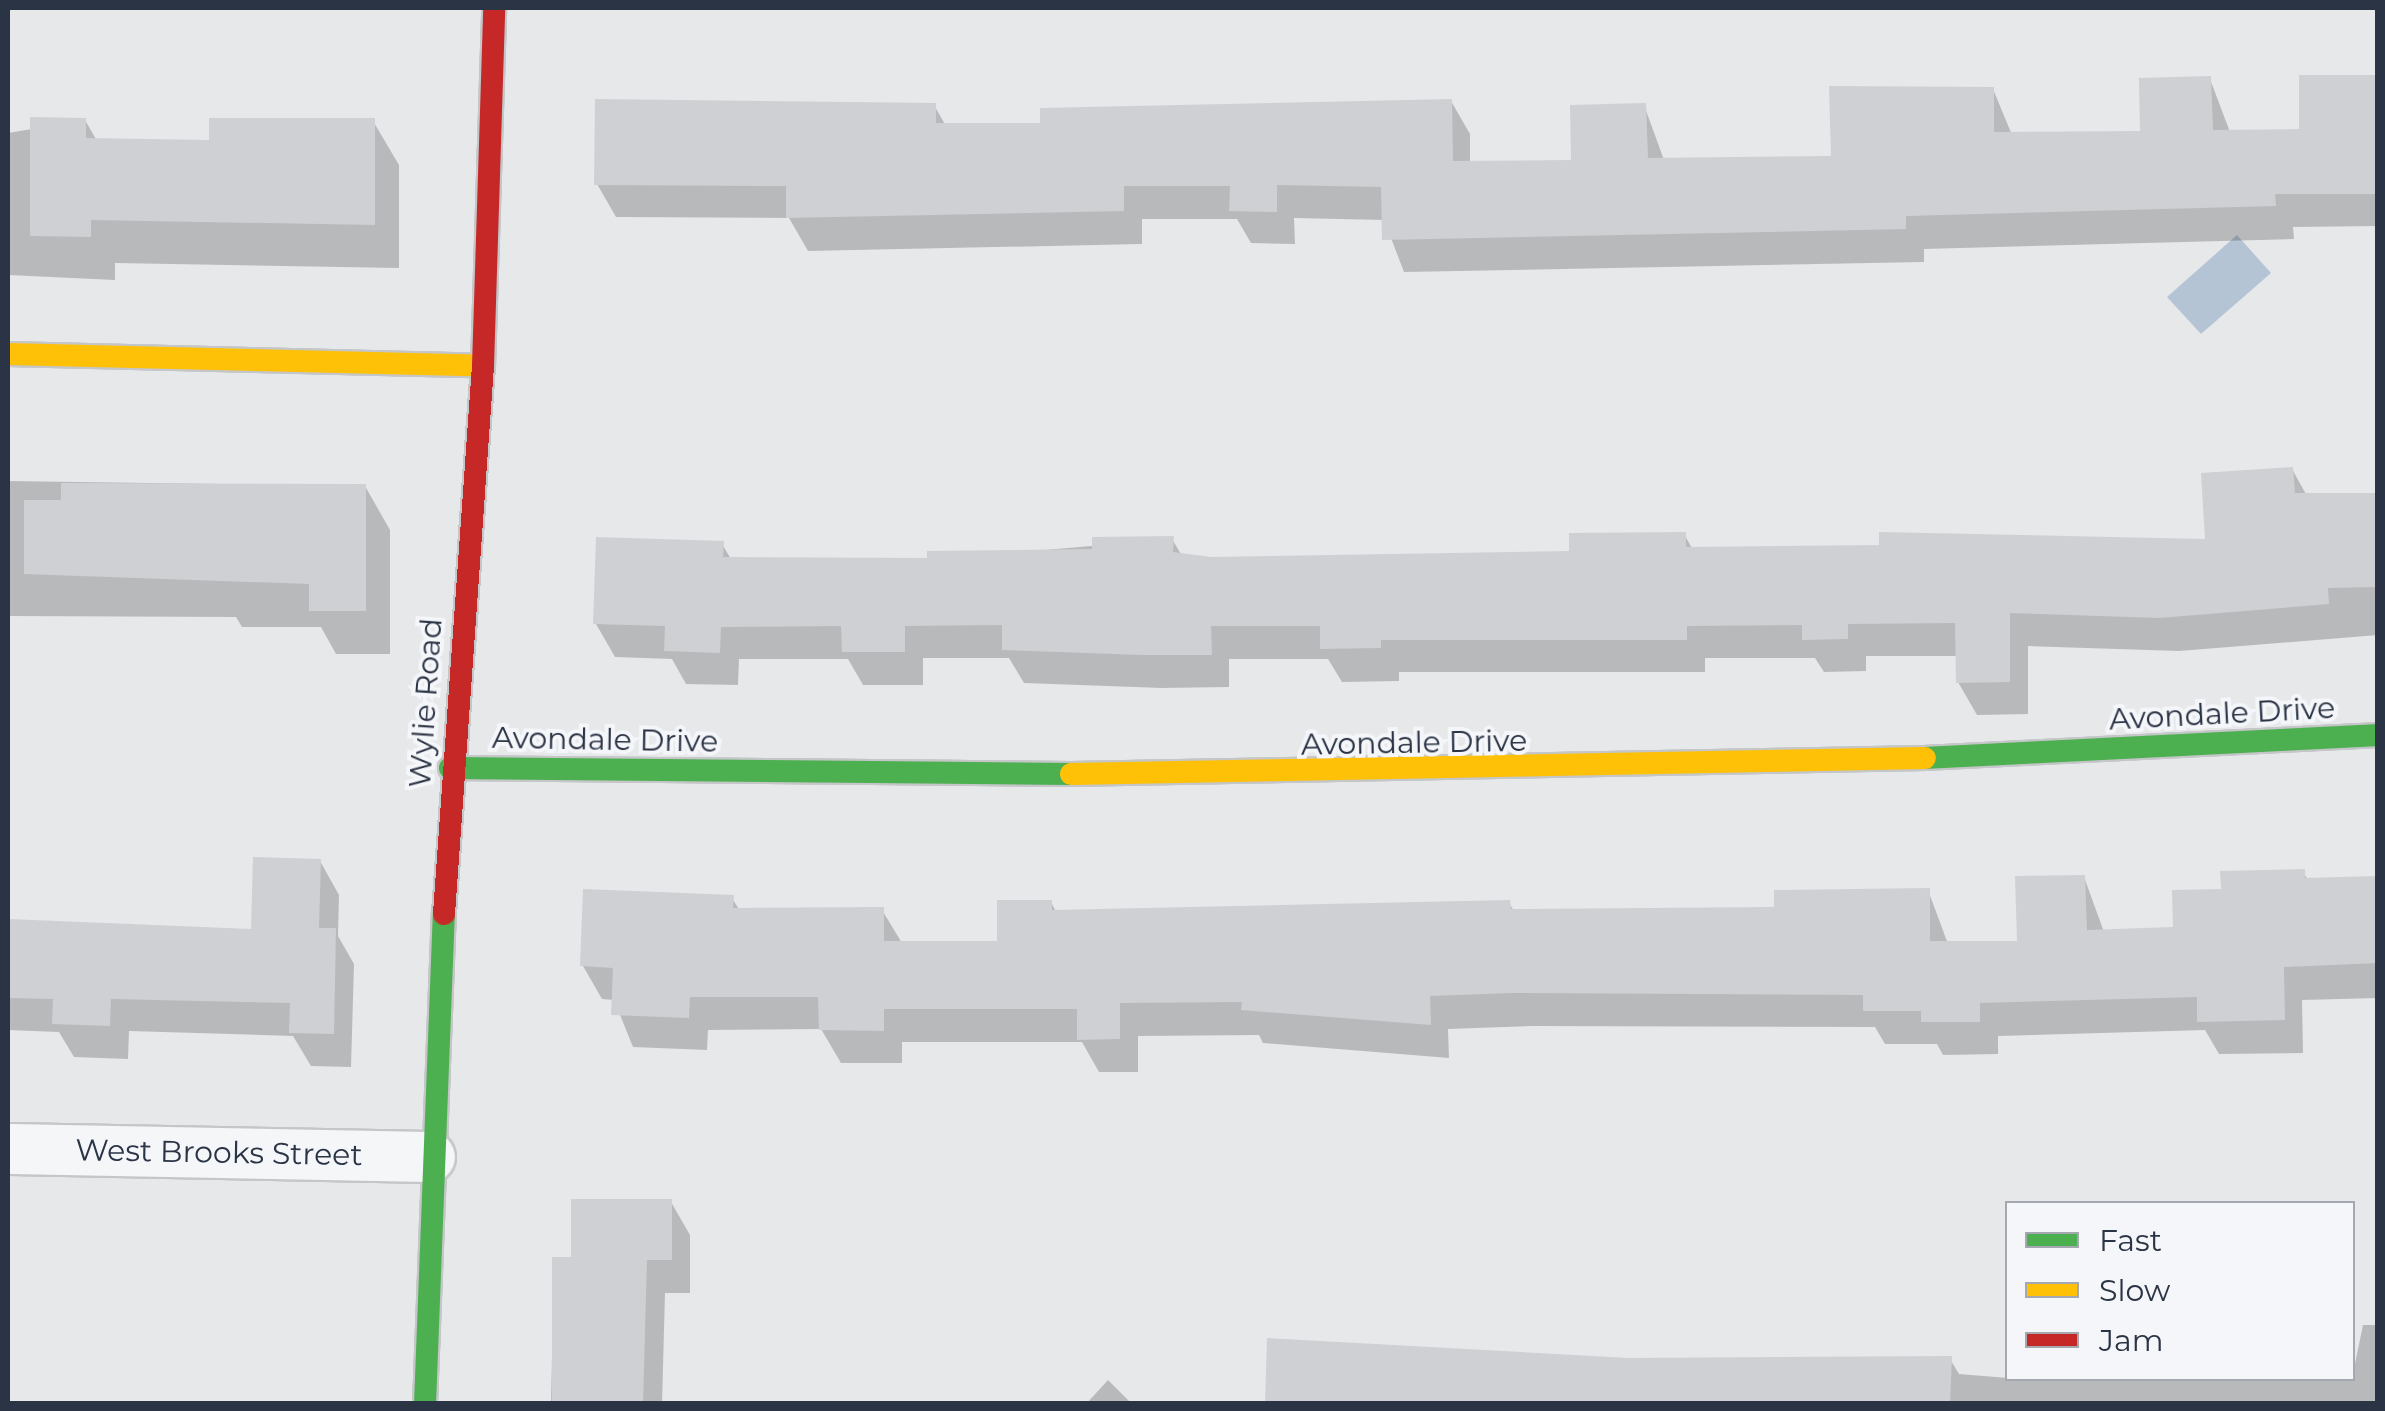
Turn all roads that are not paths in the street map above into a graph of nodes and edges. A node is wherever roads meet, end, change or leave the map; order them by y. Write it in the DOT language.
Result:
graph roads {
  1 [pos="494,8"];
  2 [pos="8,354"];
  3 [pos="484,366"];
  4 [pos="2378,736"];
  5 [pos="450,768"];
  6 [pos="8,1149"];
  7 [pos="430,1157"];
  8 [pos="425,1404"];
  1 -- 3 [label="street, Wylie Road"];
  2 -- 3 [label="street"];
  3 -- 5 [label="street, Wylie Road"];
  4 -- 5 [label="street, Avondale Drive"];
  5 -- 7 [label="street, Wylie Road"];
  6 -- 7 [label="street, West Brooks Street"];
  7 -- 8 [label="street, Wylie Road"];
}
